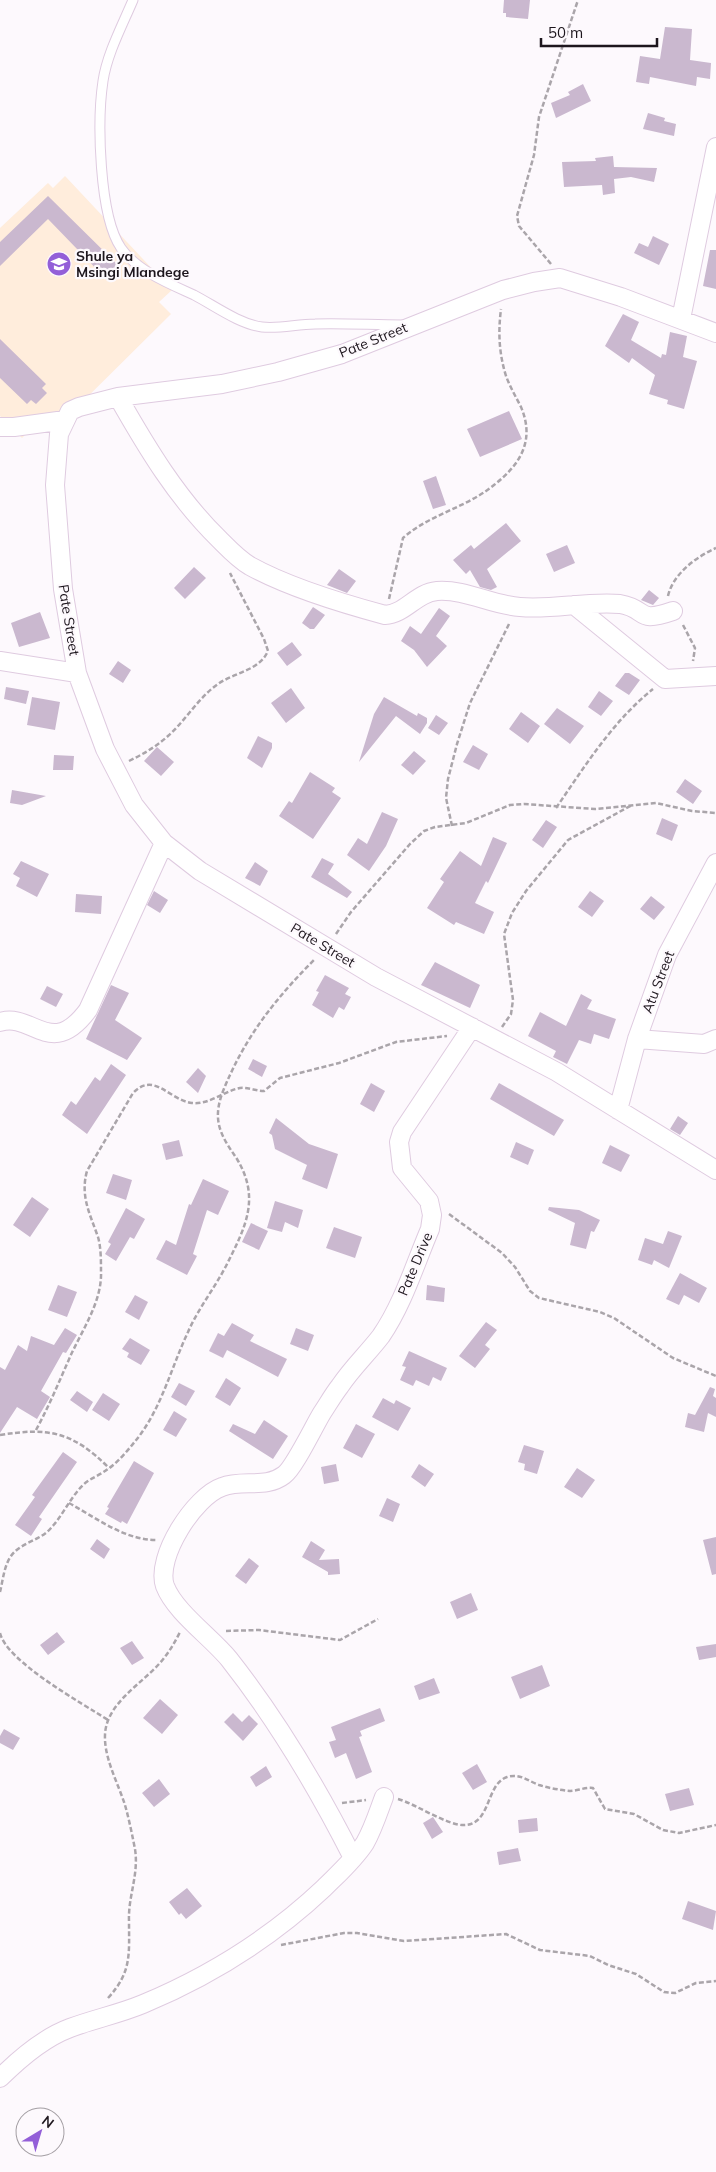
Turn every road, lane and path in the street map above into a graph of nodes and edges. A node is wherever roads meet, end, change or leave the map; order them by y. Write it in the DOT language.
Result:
graph roads {
  1 [pos="133,0"];
  2 [pos="578,0"];
  3 [pos="716,147"];
  4 [pos="560,278"];
  5 [pos="503,290"];
  6 [pos="681,319"];
  7 [pos="413,324"];
  8 [pos="716,333"];
  9 [pos="118,397"];
  10 [pos="65,420"];
  11 [pos="0,427"];
  12 [pos="228,569"];
  13 [pos="574,605"];
  14 [pos="517,607"];
  15 [pos="673,611"];
  16 [pos="386,615"];
  17 [pos="0,661"];
  18 [pos="78,673"];
  19 [pos="716,676"];
  20 [pos="665,679"];
  21 [pos="115,768"];
  22 [pos="634,804"];
  23 [pos="556,808"];
  24 [pos="716,813"];
  25 [pos="452,826"];
  26 [pos="164,843"];
  27 [pos="716,863"];
  28 [pos="328,947"];
  29 [pos="0,1022"];
  30 [pos="469,1032"];
  31 [pos="492,1037"];
  32 [pos="637,1040"];
  33 [pos="716,1040"];
  34 [pos="222,1096"];
  35 [pos="618,1110"];
  36 [pos="716,1170"];
  37 [pos="429,1201"];
  38 [pos="716,1376"];
  39 [pos="36,1430"];
  40 [pos="0,1434"];
  41 [pos="109,1468"];
  42 [pos="68,1502"];
  43 [pos="177,1535"];
  44 [pos="0,1592"];
  45 [pos="185,1612"];
  46 [pos="378,1619"];
  47 [pos="202,1629"];
  48 [pos="0,1633"];
  49 [pos="108,1720"];
  50 [pos="384,1798"];
  51 [pos="323,1799"];
  52 [pos="716,1824"];
  53 [pos="353,1858"];
  54 [pos="258,1943"];
  55 [pos="716,1981"];
  56 [pos="105,2002"];
  57 [pos="0,2078"];
  1 -- 7 [label="lane"];
  2 -- 4 [label="path"];
  3 -- 6 [label="street"];
  4 -- 5 [label="street, Pate Street"];
  4 -- 6 [label="street"];
  5 -- 7 [label="street, Pate Street"];
  5 -- 16 [label="path"];
  6 -- 8 [label="street"];
  7 -- 9 [label="street, Pate Street"];
  9 -- 10 [label="street, Pate Street"];
  9 -- 16 [label="street"];
  10 -- 11 [label="street"];
  10 -- 18 [label="street, Pate Street"];
  12 -- 21 [label="path"];
  13 -- 14 [label="street"];
  13 -- 15 [label="street"];
  13 -- 20 [label="street"];
  14 -- 16 [label="street"];
  14 -- 25 [label="path"];
  17 -- 18 [label="street"];
  18 -- 21 [label="street, Pate Street"];
  19 -- 20 [label="street"];
  20 -- 23 [label="path"];
  21 -- 26 [label="street, Pate Street"];
  22 -- 23 [label="path"];
  22 -- 24 [label="path"];
  22 -- 31 [label="path"];
  23 -- 25 [label="path"];
  25 -- 28 [label="path"];
  26 -- 28 [label="street, Pate Street"];
  26 -- 29 [label="street"];
  27 -- 32 [label="street, Atu Street"];
  28 -- 30 [label="street, Pate Street"];
  28 -- 34 [label="path"];
  30 -- 31 [label="street, Pate Street"];
  30 -- 34 [label="path"];
  30 -- 37 [label="street"];
  31 -- 35 [label="street, Pate Street"];
  32 -- 33 [label="street"];
  32 -- 35 [label="street, Atu Street"];
  34 -- 39 [label="path"];
  34 -- 41 [label="path"];
  35 -- 36 [label="street, Pate Street"];
  37 -- 38 [label="path"];
  37 -- 43 [label="street, Pate Drive"];
  39 -- 40 [label="path"];
  39 -- 41 [label="path"];
  41 -- 42 [label="path"];
  42 -- 43 [label="path"];
  42 -- 44 [label="path"];
  43 -- 45 [label="street, Pate Drive"];
  45 -- 47 [label="street"];
  45 -- 49 [label="path"];
  46 -- 47 [label="path"];
  47 -- 51 [label="street"];
  48 -- 49 [label="path"];
  49 -- 56 [label="path"];
  50 -- 51 [label="path"];
  50 -- 52 [label="path"];
  50 -- 53 [label="street"];
  51 -- 53 [label="street"];
  53 -- 54 [label="street"];
  54 -- 55 [label="path"];
  54 -- 57 [label="street"];
}
